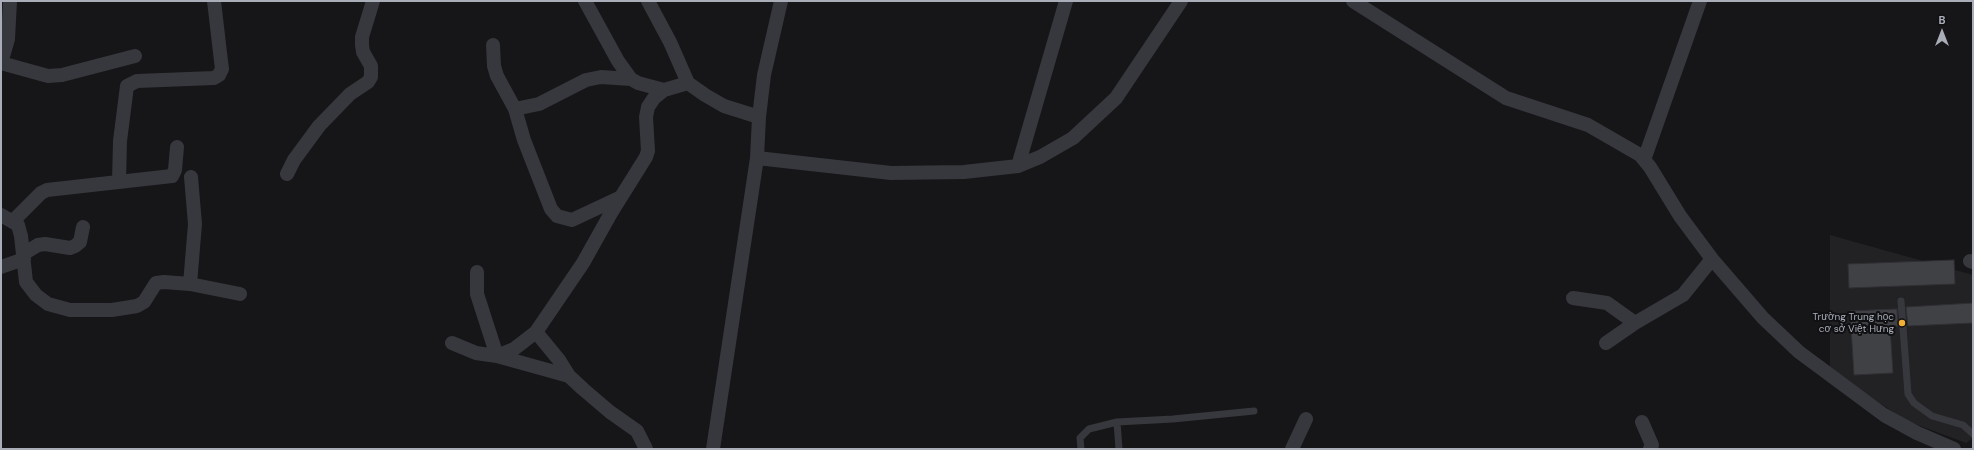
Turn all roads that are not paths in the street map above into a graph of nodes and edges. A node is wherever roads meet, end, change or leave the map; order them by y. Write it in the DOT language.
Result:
graph roads {
  1 [pos="10,1"];
  2 [pos="214,1"];
  3 [pos="373,1"];
  4 [pos="585,1"];
  5 [pos="648,1"];
  6 [pos="781,1"];
  7 [pos="1066,1"];
  8 [pos="1181,1"];
  9 [pos="1353,1"];
  10 [pos="1700,1"];
  11 [pos="493,45"];
  12 [pos="135,56"];
  13 [pos="1,63"];
  14 [pos="631,78"];
  15 [pos="688,83"];
  16 [pos="664,90"];
  17 [pos="515,109"];
  18 [pos="759,117"];
  19 [pos="177,147"];
  20 [pos="757,158"];
  21 [pos="1644,160"];
  22 [pos="1018,166"];
  23 [pos="286,174"];
  24 [pos="191,177"];
  25 [pos="119,182"];
  26 [pos="621,197"];
  27 [pos="7,218"];
  28 [pos="83,227"];
  29 [pos="24,256"];
  30 [pos="1712,259"];
  31 [pos="1,267"];
  32 [pos="477,272"];
  33 [pos="190,284"];
  34 [pos="240,294"];
  35 [pos="1573,298"];
  36 [pos="1900,301"];
  37 [pos="1636,323"];
  38 [pos="536,332"];
  39 [pos="452,343"];
  40 [pos="1606,343"];
  41 [pos="497,356"];
  42 [pos="569,376"];
  43 [pos="1254,411"];
  44 [pos="1306,419"];
  45 [pos="1117,422"];
  46 [pos="1642,422"];
  47 [pos="1970,425"];
  48 [pos="1973,434"];
  49 [pos="646,449"];
  50 [pos="713,449"];
  51 [pos="1081,449"];
  52 [pos="1119,449"];
  53 [pos="1292,449"];
  54 [pos="1650,449"];
  55 [pos="1954,449"];
  1 -- 13 [label="street"];
  2 -- 25 [label="street"];
  3 -- 23 [label="street"];
  4 -- 14 [label="street"];
  5 -- 15 [label="street"];
  6 -- 18 [label="street"];
  7 -- 22 [label="street"];
  8 -- 22 [label="street"];
  9 -- 21 [label="street"];
  10 -- 21 [label="street"];
  11 -- 17 [label="street"];
  12 -- 13 [label="street"];
  14 -- 16 [label="street"];
  14 -- 17 [label="street"];
  15 -- 16 [label="street"];
  15 -- 18 [label="street"];
  16 -- 26 [label="street"];
  17 -- 26 [label="street"];
  18 -- 20 [label="street"];
  19 -- 25 [label="street"];
  20 -- 22 [label="street"];
  20 -- 50 [label="street"];
  21 -- 30 [label="street"];
  24 -- 33 [label="street"];
  25 -- 27 [label="street"];
  26 -- 38 [label="street"];
  27 -- 29 [label="street"];
  28 -- 29 [label="street"];
  29 -- 31 [label="street"];
  29 -- 33 [label="street"];
  30 -- 37 [label="street"];
  30 -- 55 [label="street"];
  32 -- 41 [label="street"];
  33 -- 34 [label="street"];
  35 -- 37 [label="street"];
  36 -- 47 [label="lane"];
  37 -- 40 [label="street"];
  38 -- 41 [label="street"];
  38 -- 42 [label="street"];
  39 -- 41 [label="street"];
  41 -- 42 [label="street"];
  42 -- 49 [label="street"];
  43 -- 45 [label="lane"];
  44 -- 53 [label="street"];
  45 -- 51 [label="lane"];
  45 -- 52 [label="lane"];
  46 -- 54 [label="street"];
  47 -- 48 [label="lane"];
}
